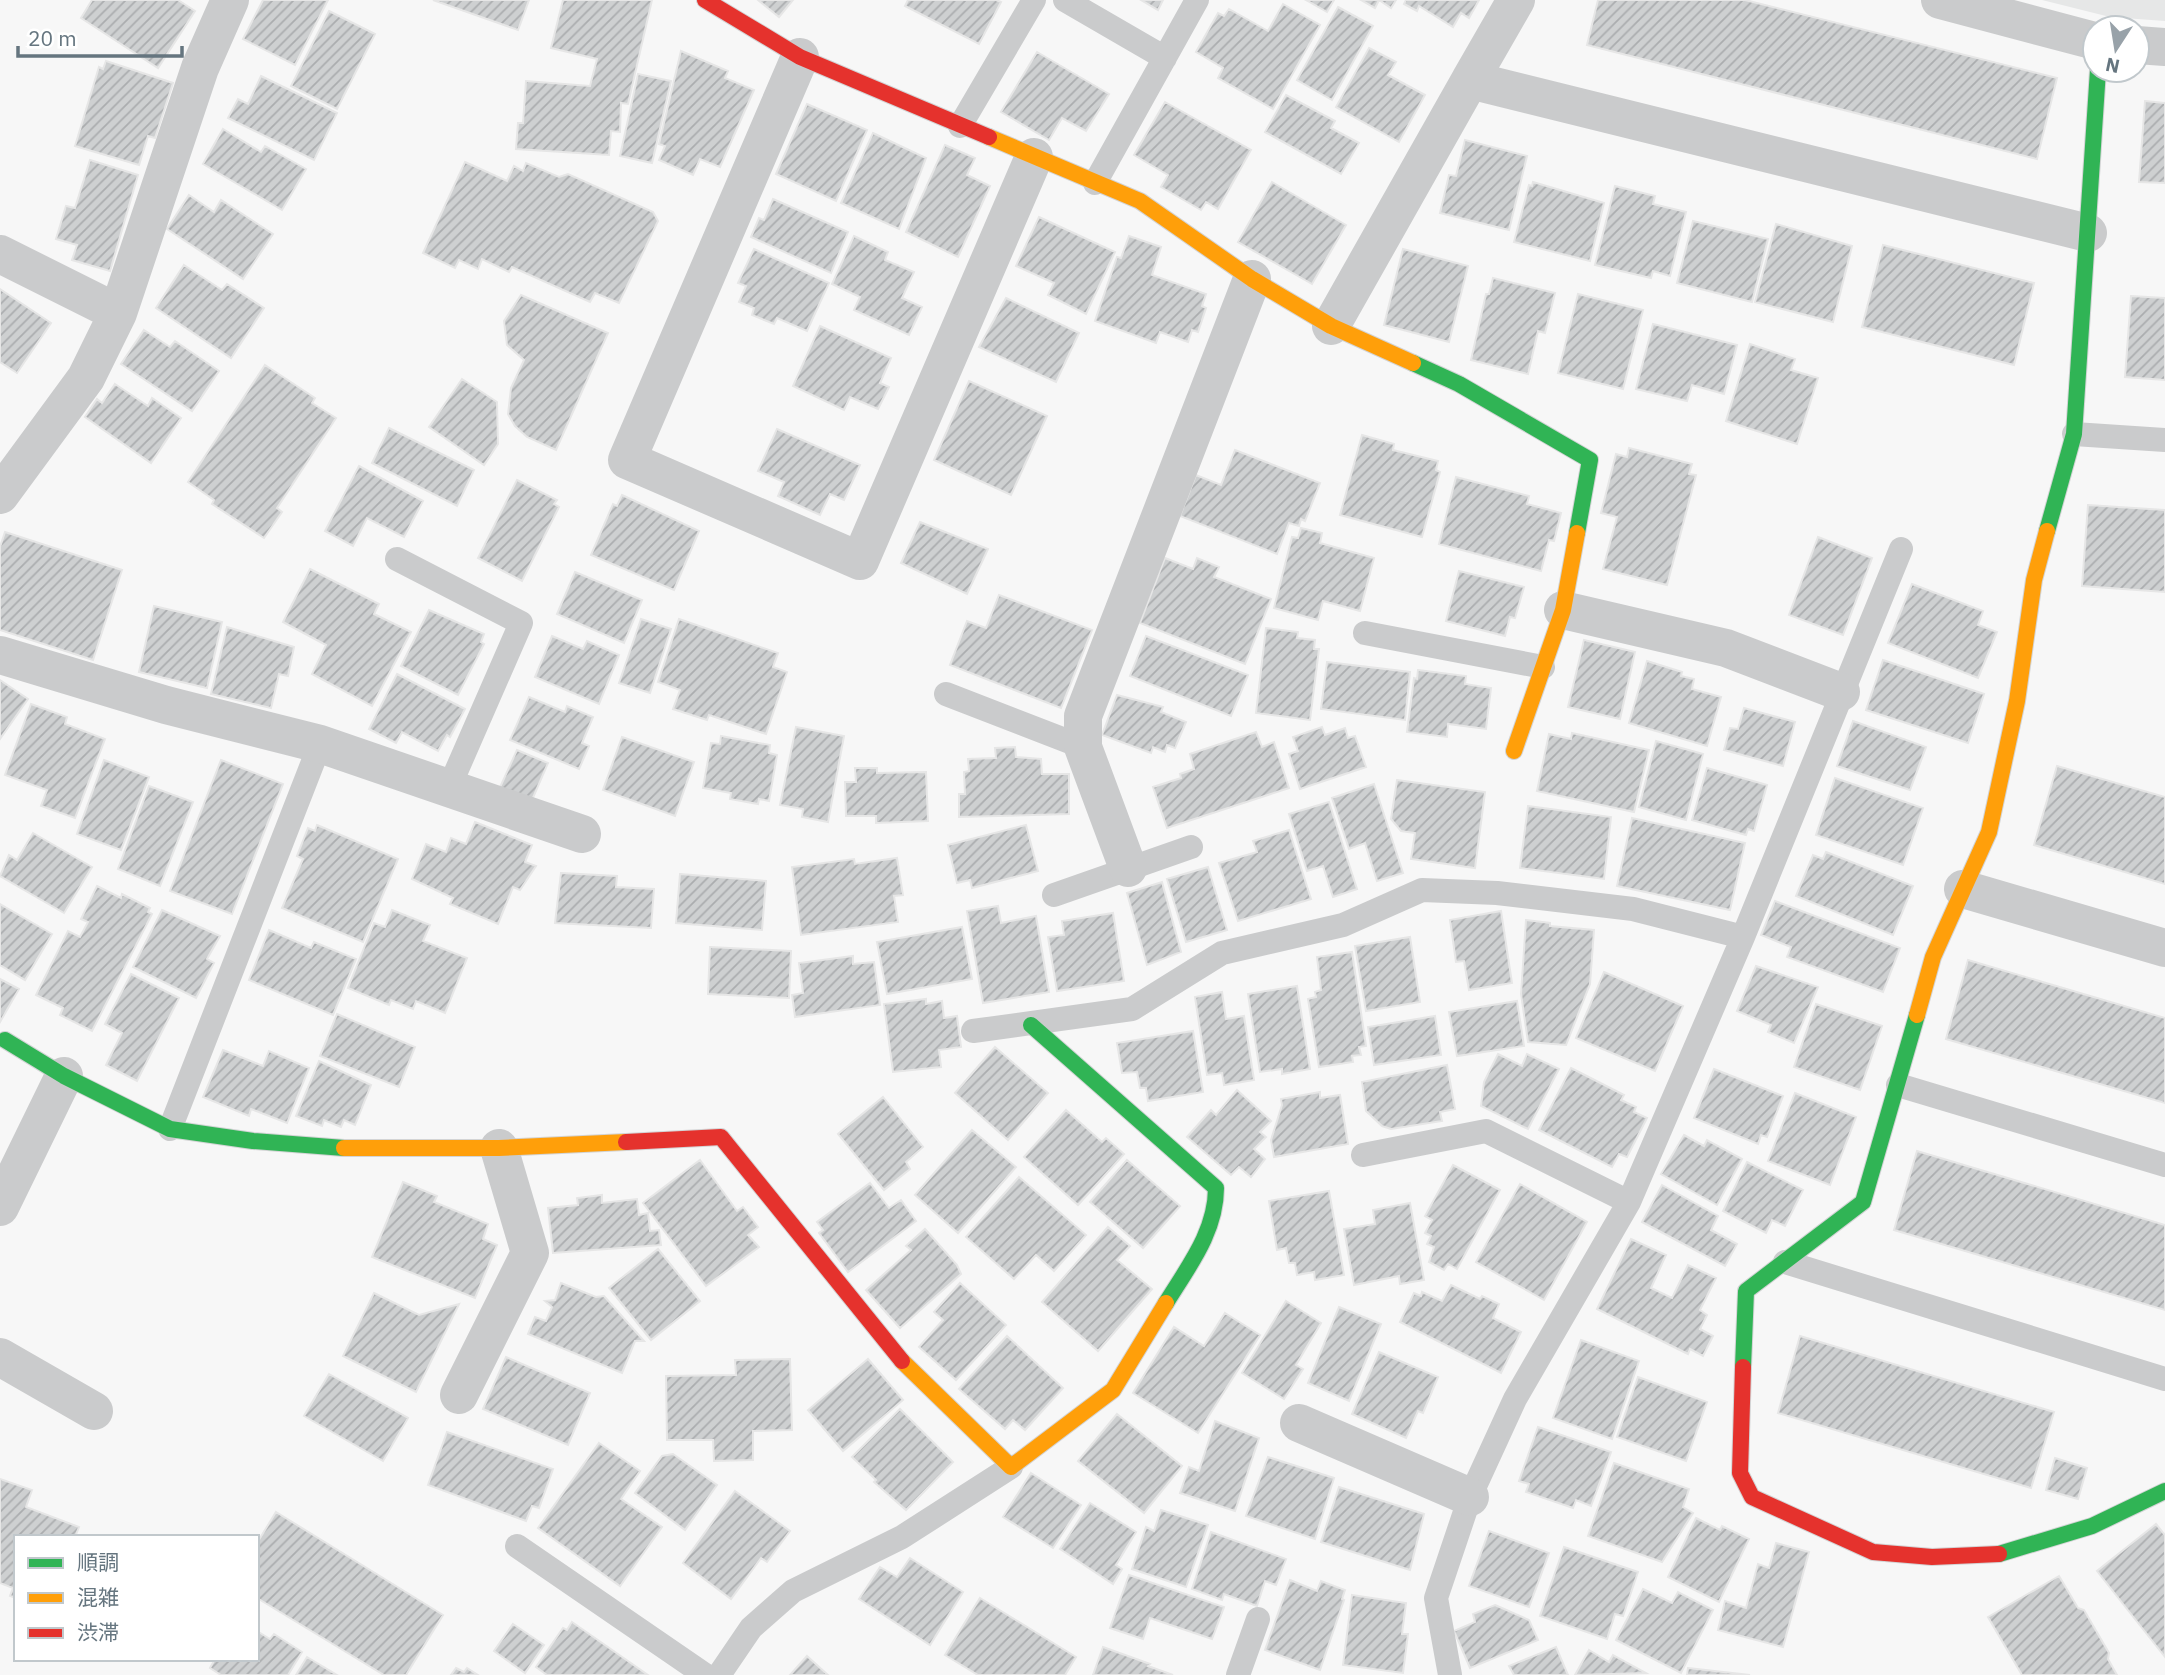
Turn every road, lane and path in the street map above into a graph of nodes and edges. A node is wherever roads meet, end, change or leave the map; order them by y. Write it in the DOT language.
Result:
graph roads {
  1 [pos="230,0"];
  2 [pos="705,0"];
  3 [pos="1034,0"];
  4 [pos="1065,0"];
  5 [pos="1197,0"];
  6 [pos="1516,0"];
  7 [pos="1940,0"];
  8 [pos="2081,37"];
  9 [pos="800,57"];
  10 [pos="1165,58"];
  11 [pos="1470,80"];
  12 [pos="2097,84"];
  13 [pos="960,126"];
  14 [pos="1034,157"];
  15 [pos="1095,183"];
  16 [pos="2088,233"];
  17 [pos="0,254"];
  18 [pos="1252,279"];
  19 [pos="118,313"];
  20 [pos="1331,326"];
  21 [pos="2074,434"];
  22 [pos="2165,440"];
  23 [pos="0,495"];
  24 [pos="1901,549"];
  25 [pos="397,559"];
  26 [pos="1563,610"];
  27 [pos="1365,633"];
  28 [pos="0,655"];
  29 [pos="1543,667"];
  30 [pos="1841,692"];
  31 [pos="946,694"];
  32 [pos="320,744"];
  33 [pos="1083,747"];
  34 [pos="1514,751"];
  35 [pos="448,790"];
  36 [pos="582,834"];
  37 [pos="1191,847"];
  38 [pos="1128,868"];
  39 [pos="1963,889"];
  40 [pos="1054,895"];
  41 [pos="1743,937"];
  42 [pos="2165,948"];
  43 [pos="1031,1025"];
  44 [pos="973,1031"];
  45 [pos="5,1040"];
  46 [pos="64,1076"];
  47 [pos="1898,1085"];
  48 [pos="170,1129"];
  49 [pos="499,1148"];
  50 [pos="1363,1155"];
  51 [pos="2165,1165"];
  52 [pos="1629,1202"];
  53 [pos="0,1207"];
  54 [pos="1785,1262"];
  55 [pos="0,1357"];
  56 [pos="2165,1379"];
  57 [pos="459,1395"];
  58 [pos="94,1411"];
  59 [pos="1299,1423"];
  60 [pos="1011,1467"];
  61 [pos="2165,1490"];
  62 [pos="1470,1497"];
  63 [pos="517,1546"];
  64 [pos="1258,1619"];
  65 [pos="705,1675"];
  66 [pos="719,1675"];
  67 [pos="1238,1675"];
  68 [pos="1450,1675"];
  1 -- 19 [label="street"];
  2 -- 9 [label="street"];
  3 -- 13 [label="lane"];
  4 -- 10 [label="lane"];
  5 -- 10 [label="lane"];
  6 -- 11 [label="street"];
  7 -- 8 [label="street"];
  9 -- 13 [label="street"];
  9 -- 14 [label="street"];
  10 -- 15 [label="lane"];
  11 -- 16 [label="street"];
  11 -- 20 [label="street"];
  12 -- 16 [label="street"];
  13 -- 14 [label="street"];
  14 -- 15 [label="street"];
  15 -- 18 [label="street"];
  16 -- 21 [label="street"];
  17 -- 19 [label="street"];
  18 -- 20 [label="street"];
  18 -- 33 [label="street"];
  19 -- 23 [label="street"];
  20 -- 26 [label="street"];
  21 -- 22 [label="lane"];
  21 -- 39 [label="street"];
  24 -- 30 [label="lane"];
  25 -- 35 [label="lane"];
  26 -- 29 [label="street"];
  26 -- 30 [label="street"];
  27 -- 29 [label="lane"];
  28 -- 32 [label="street"];
  29 -- 34 [label="street"];
  30 -- 41 [label="lane"];
  31 -- 33 [label="lane"];
  32 -- 35 [label="street"];
  32 -- 48 [label="lane"];
  33 -- 38 [label="street"];
  35 -- 36 [label="street"];
  37 -- 38 [label="lane"];
  38 -- 40 [label="lane"];
  39 -- 42 [label="street"];
  39 -- 47 [label="street"];
  41 -- 43 [label="lane"];
  41 -- 52 [label="lane"];
  43 -- 44 [label="lane"];
  43 -- 60 [label="street"];
  45 -- 46 [label="street"];
  46 -- 48 [label="street"];
  46 -- 53 [label="street"];
  47 -- 51 [label="lane"];
  47 -- 54 [label="street"];
  48 -- 49 [label="street"];
  49 -- 57 [label="street"];
  49 -- 60 [label="street"];
  50 -- 52 [label="lane"];
  52 -- 62 [label="lane"];
  54 -- 56 [label="lane"];
  54 -- 61 [label="street"];
  55 -- 58 [label="street"];
  59 -- 62 [label="street"];
  60 -- 66 [label="lane"];
  62 -- 68 [label="lane"];
  63 -- 65 [label="lane"];
  64 -- 67 [label="lane"];
}
